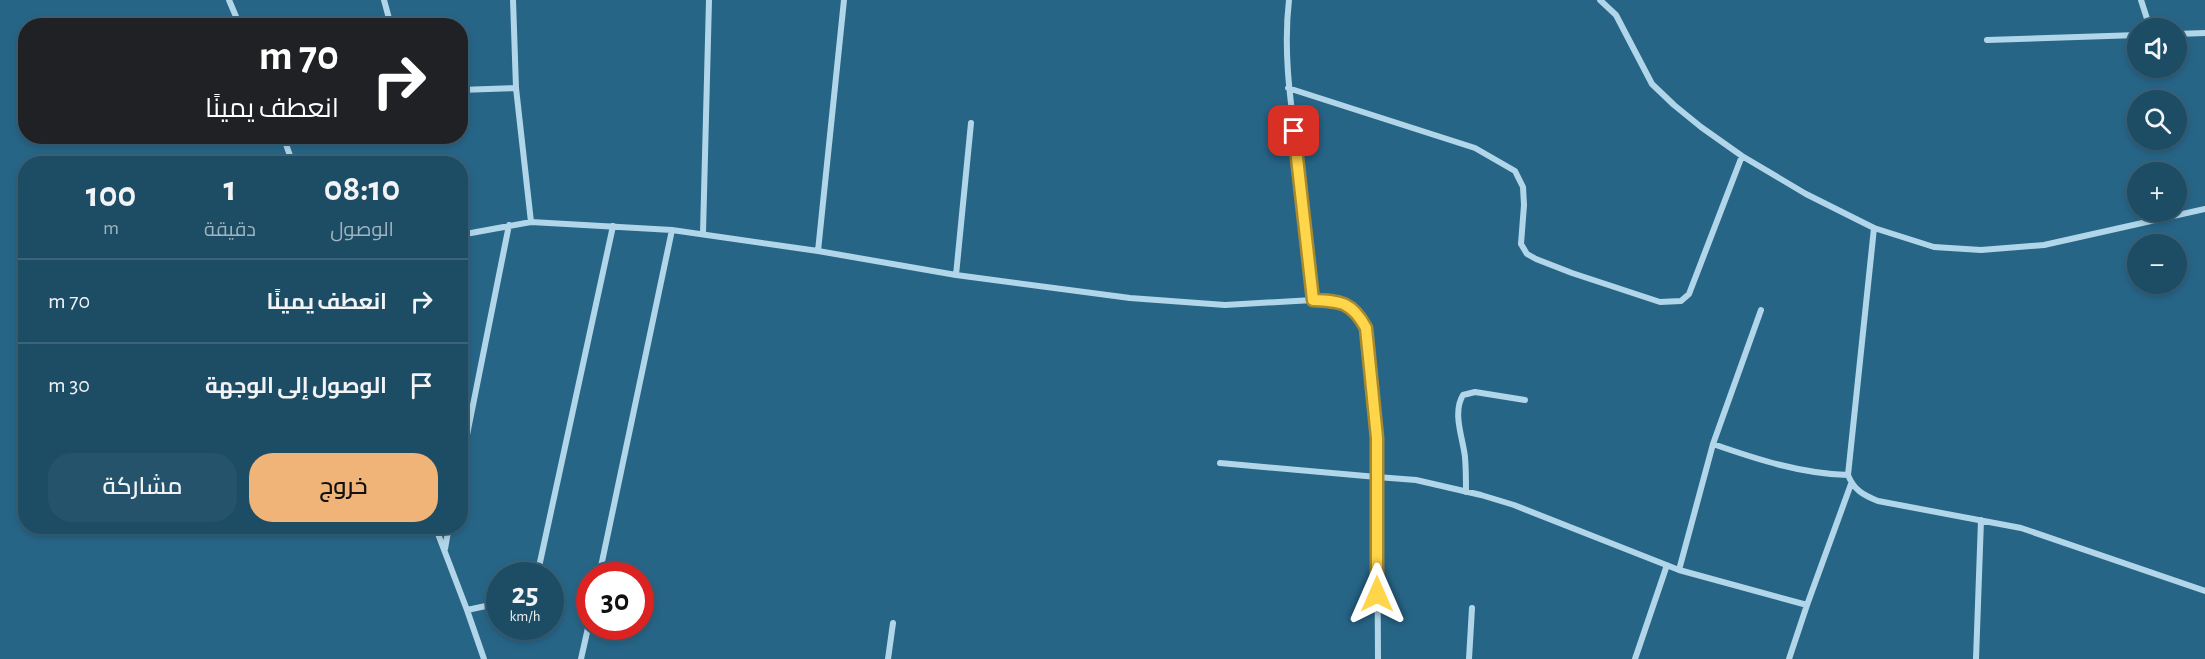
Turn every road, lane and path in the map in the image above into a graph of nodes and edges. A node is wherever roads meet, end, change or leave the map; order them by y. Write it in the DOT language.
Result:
graph roads {
  1 [pos="229,0"];
  2 [pos="384,0"];
  3 [pos="513,0"];
  4 [pos="709,0"];
  5 [pos="844,0"];
  6 [pos="1289,0"];
  7 [pos="1600,0"];
  8 [pos="2141,0"];
  9 [pos="237,18"];
  10 [pos="389,18"];
  11 [pos="2147,18"];
  12 [pos="2205,33"];
  13 [pos="2187,34"];
  14 [pos="2127,35"];
  15 [pos="1988,40"];
  16 [pos="516,88"];
  17 [pos="1288,88"];
  18 [pos="468,90"];
  19 [pos="971,123"];
  20 [pos="1742,156"];
  21 [pos="2205,209"];
  22 [pos="531,222"];
  23 [pos="509,225"];
  24 [pos="613,226"];
  25 [pos="1874,228"];
  26 [pos="672,230"];
  27 [pos="468,233"];
  28 [pos="703,233"];
  29 [pos="818,251"];
  30 [pos="956,275"];
  31 [pos="1313,300"];
  32 [pos="1761,310"];
  33 [pos="1525,400"];
  34 [pos="468,430"];
  35 [pos="1713,444"];
  36 [pos="1220,463"];
  37 [pos="1848,475"];
  38 [pos="1377,477"];
  39 [pos="1851,484"];
  40 [pos="1466,492"];
  41 [pos="1981,520"];
  42 [pos="438,534"];
  43 [pos="448,534"];
  44 [pos="445,552"];
  45 [pos="540,562"];
  46 [pos="602,562"];
  47 [pos="1667,566"];
  48 [pos="1679,570"];
  49 [pos="2205,591"];
  50 [pos="1807,605"];
  51 [pos="486,606"];
  52 [pos="1472,608"];
  53 [pos="467,610"];
  54 [pos="893,623"];
  55 [pos="585,640"];
  56 [pos="484,659"];
  57 [pos="581,659"];
  58 [pos="888,659"];
  59 [pos="1378,659"];
  60 [pos="1469,659"];
  61 [pos="1635,659"];
  62 [pos="1789,659"];
  63 [pos="1976,659"];
  1 -- 9 [label="street"];
  2 -- 10 [label="street"];
  3 -- 16 [label="street"];
  4 -- 28 [label="street"];
  5 -- 29 [label="street"];
  6 -- 17 [label="street"];
  7 -- 20 [label="street"];
  8 -- 11 [label="street"];
  12 -- 13 [label="street"];
  14 -- 15 [label="street"];
  16 -- 18 [label="street"];
  16 -- 22 [label="street"];
  17 -- 20 [label="street"];
  17 -- 31 [label="street"];
  19 -- 30 [label="street"];
  20 -- 25 [label="street"];
  21 -- 25 [label="street"];
  22 -- 23 [label="street"];
  22 -- 24 [label="street"];
  23 -- 27 [label="street"];
  23 -- 34 [label="street"];
  24 -- 26 [label="street"];
  24 -- 45 [label="street"];
  25 -- 37 [label="street"];
  26 -- 28 [label="street"];
  26 -- 46 [label="street"];
  28 -- 29 [label="street"];
  29 -- 30 [label="street"];
  30 -- 31 [label="street"];
  31 -- 38 [label="street"];
  32 -- 35 [label="street"];
  33 -- 40 [label="street"];
  35 -- 37 [label="street"];
  35 -- 48 [label="street"];
  36 -- 38 [label="street"];
  37 -- 39 [label="street"];
  38 -- 40 [label="street"];
  38 -- 59 [label="street"];
  39 -- 41 [label="street"];
  39 -- 50 [label="street"];
  40 -- 47 [label="street"];
  41 -- 49 [label="street"];
  41 -- 63 [label="street"];
  42 -- 44 [label="street"];
  43 -- 44 [label="street"];
  44 -- 53 [label="street"];
  47 -- 48 [label="street"];
  47 -- 61 [label="street"];
  48 -- 50 [label="street"];
  50 -- 62 [label="street"];
  51 -- 53 [label="street"];
  52 -- 60 [label="street"];
  53 -- 56 [label="street"];
  54 -- 58 [label="street"];
  55 -- 57 [label="street"];
}
